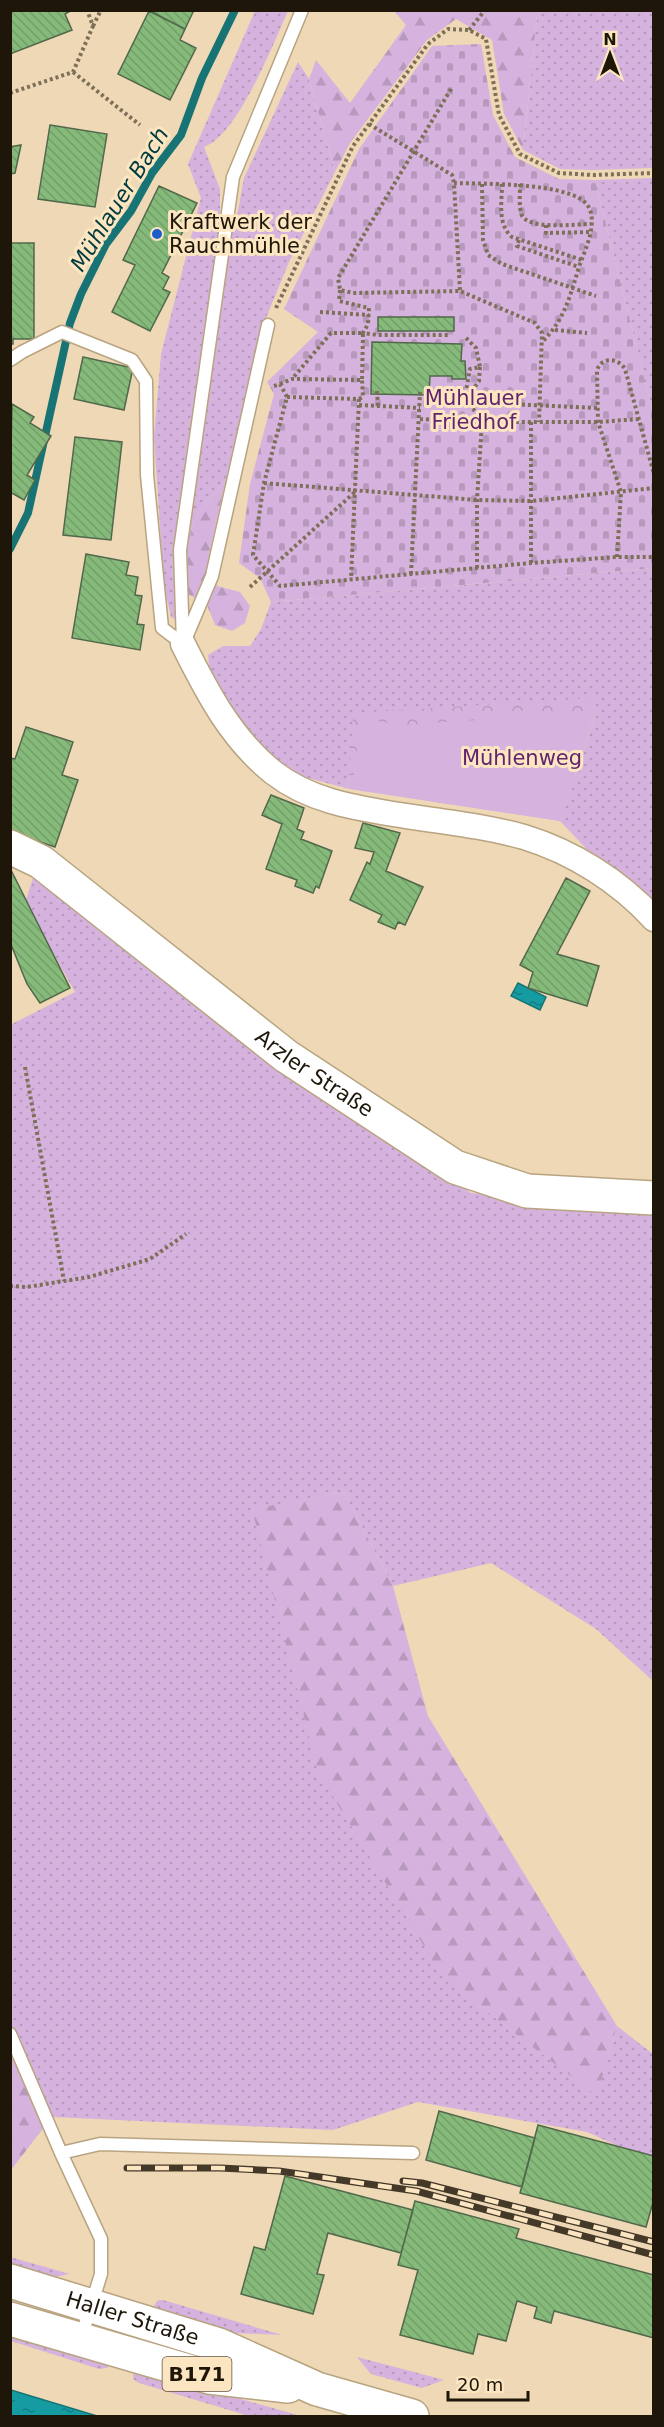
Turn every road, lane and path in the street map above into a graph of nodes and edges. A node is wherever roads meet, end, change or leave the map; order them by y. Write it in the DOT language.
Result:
graph roads {
  1 [pos="87,10"];
  2 [pos="101,10"];
  3 [pos="302,10"];
  4 [pos="485,10"];
  5 [pos="93,26"];
  6 [pos="469,30"];
  7 [pos="74,72"];
  8 [pos="451,89"];
  9 [pos="10,93"];
  10 [pos="369,124"];
  11 [pos="140,125"];
  12 [pos="416,151"];
  13 [pos="654,173"];
  14 [pos="454,183"];
  15 [pos="482,184"];
  16 [pos="502,184"];
  17 [pos="520,184"];
  18 [pos="591,224"];
  19 [pos="546,225"];
  20 [pos="591,232"];
  21 [pos="519,240"];
  22 [pos="582,260"];
  23 [pos="579,267"];
  24 [pos="572,288"];
  25 [pos="340,290"];
  26 [pos="460,291"];
  27 [pos="596,296"];
  28 [pos="320,312"];
  29 [pos="369,315"];
  30 [pos="268,325"];
  31 [pos="554,330"];
  32 [pos="363,333"];
  33 [pos="587,333"];
  34 [pos="448,334"];
  35 [pos="466,338"];
  36 [pos="542,342"];
  37 [pos="10,360"];
  38 [pos="480,367"];
  39 [pos="292,379"];
  40 [pos="362,380"];
  41 [pos="280,384"];
  42 [pos="378,391"];
  43 [pos="420,392"];
  44 [pos="358,399"];
  45 [pos="464,402"];
  46 [pos="358,405"];
  47 [pos="378,406"];
  48 [pos="539,406"];
  49 [pos="420,408"];
  50 [pos="597,408"];
  51 [pos="420,419"];
  52 [pos="639,419"];
  53 [pos="482,422"];
  54 [pos="489,422"];
  55 [pos="531,422"];
  56 [pos="538,422"];
  57 [pos="598,422"];
  58 [pos="654,474"];
  59 [pos="264,483"];
  60 [pos="654,488"];
  61 [pos="356,490"];
  62 [pos="621,492"];
  63 [pos="416,495"];
  64 [pos="477,500"];
  65 [pos="532,501"];
  66 [pos="617,557"];
  67 [pos="654,557"];
  68 [pos="531,563"];
  69 [pos="477,568"];
  70 [pos="268,572"];
  71 [pos="411,574"];
  72 [pos="351,579"];
  73 [pos="249,587"];
  74 [pos="183,644"];
  75 [pos="14,848"];
  76 [pos="654,919"];
  77 [pos="25,1066"];
  78 [pos="654,1198"];
  79 [pos="186,1234"];
  80 [pos="64,1281"];
  81 [pos="10,1286"];
  82 [pos="10,2034"];
  83 [pos="61,2153"];
  84 [pos="413,2153"];
  85 [pos="10,2281"];
  86 [pos="92,2305"];
  87 [pos="10,2319"];
  88 [pos="81,2339"];
  89 [pos="317,2389"];
  90 [pos="412,2416"];
  1 -- 5 [label="path"];
  2 -- 5 [label="path"];
  3 -- 74 [label="lane"];
  4 -- 6 [label="path"];
  5 -- 7 [label="path"];
  6 -- 10 [label="path"];
  6 -- 13 [label="path"];
  7 -- 9 [label="path"];
  7 -- 11 [label="path"];
  8 -- 12 [label="path"];
  10 -- 12 [label="path"];
  10 -- 30 [label="path"];
  12 -- 14 [label="path"];
  12 -- 25 [label="path"];
  14 -- 15 [label="path"];
  14 -- 26 [label="path"];
  15 -- 16 [label="path"];
  15 -- 24 [label="path"];
  16 -- 17 [label="path"];
  16 -- 21 [label="path"];
  17 -- 18 [label="path"];
  17 -- 19 [label="path"];
  18 -- 19 [label="path"];
  18 -- 20 [label="path"];
  19 -- 20 [label="path"];
  20 -- 22 [label="path"];
  21 -- 22 [label="path"];
  21 -- 23 [label="path"];
  22 -- 23 [label="path"];
  23 -- 24 [label="path"];
  24 -- 27 [label="path"];
  24 -- 31 [label="path"];
  25 -- 26 [label="path"];
  25 -- 29 [label="path"];
  26 -- 36 [label="path"];
  28 -- 29 [label="path"];
  29 -- 32 [label="path"];
  30 -- 74 [label="lane"];
  31 -- 33 [label="path"];
  31 -- 36 [label="path"];
  32 -- 34 [label="path"];
  32 -- 39 [label="path"];
  32 -- 40 [label="path"];
  35 -- 38 [label="path"];
  36 -- 48 [label="path"];
  37 -- 74 [label="lane"];
  38 -- 45 [label="path"];
  38 -- 45 [label="path"];
  39 -- 40 [label="path"];
  39 -- 41 [label="path"];
  40 -- 44 [label="path"];
  42 -- 47 [label="path"];
  43 -- 49 [label="path"];
  44 -- 46 [label="path"];
  44 -- 59 [label="path"];
  45 -- 48 [label="path"];
  45 -- 54 [label="path"];
  46 -- 47 [label="path"];
  46 -- 61 [label="path"];
  47 -- 49 [label="path"];
  48 -- 50 [label="path"];
  48 -- 56 [label="path"];
  49 -- 51 [label="path"];
  50 -- 52 [label="path"];
  50 -- 57 [label="path"];
  51 -- 53 [label="path"];
  51 -- 63 [label="path"];
  52 -- 57 [label="path"];
  52 -- 58 [label="path"];
  53 -- 54 [label="path"];
  53 -- 64 [label="path"];
  54 -- 55 [label="path"];
  55 -- 56 [label="path"];
  55 -- 65 [label="path"];
  56 -- 57 [label="path"];
  57 -- 62 [label="path"];
  59 -- 61 [label="path"];
  59 -- 70 [label="path"];
  60 -- 62 [label="path"];
  61 -- 63 [label="path"];
  61 -- 70 [label="path"];
  61 -- 72 [label="path"];
  62 -- 65 [label="path"];
  62 -- 66 [label="path"];
  63 -- 64 [label="path"];
  63 -- 71 [label="path"];
  64 -- 65 [label="path"];
  64 -- 69 [label="path"];
  65 -- 68 [label="path"];
  66 -- 67 [label="path"];
  66 -- 68 [label="path"];
  68 -- 69 [label="path"];
  69 -- 71 [label="path"];
  70 -- 72 [label="path"];
  70 -- 73 [label="path"];
  71 -- 72 [label="path"];
  74 -- 76 [label="street"];
  75 -- 78 [label="main road, Arzler Straße"];
  77 -- 80 [label="path"];
  79 -- 80 [label="path"];
  80 -- 81 [label="path"];
  82 -- 83 [label="lane"];
  83 -- 84 [label="lane"];
  83 -- 86 [label="lane"];
  85 -- 86 [label="main road, Haller Straße / B171"];
  86 -- 88 [label="lane"];
  86 -- 89 [label="main road, Haller Straße / B171"];
  87 -- 88 [label="main road, Haller Straße / B171"];
  88 -- 89 [label="main road, Haller Straße / B171"];
  89 -- 90 [label="main road, Haller Straße / B171"];
}
